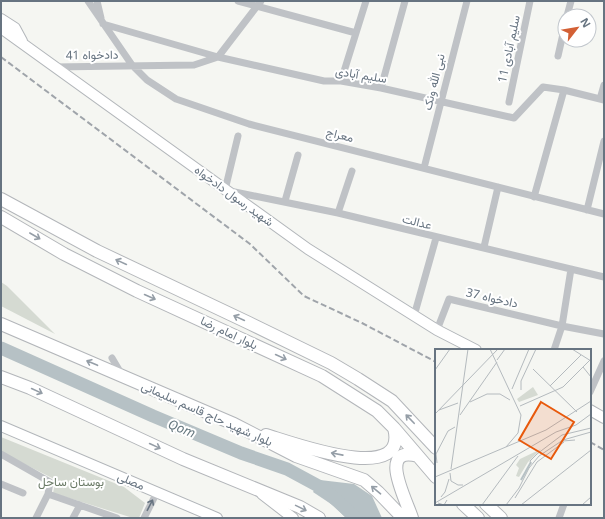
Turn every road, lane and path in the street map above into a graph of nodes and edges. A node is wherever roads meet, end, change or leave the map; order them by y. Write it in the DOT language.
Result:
graph roads {
  1 [pos="88,1"];
  2 [pos="97,1"];
  3 [pos="238,1"];
  4 [pos="366,1"];
  5 [pos="405,1"];
  6 [pos="467,1"];
  7 [pos="530,1"];
  8 [pos="259,3"];
  9 [pos="1,19"];
  10 [pos="103,24"];
  11 [pos="1,28"];
  12 [pos="356,33"];
  13 [pos="23,43"];
  14 [pos="560,48"];
  15 [pos="558,56"];
  16 [pos="218,58"];
  17 [pos="132,65"];
  18 [pos="53,67"];
  19 [pos="341,81"];
  20 [pos="604,85"];
  21 [pos="381,88"];
  22 [pos="564,90"];
  23 [pos="602,100"];
  24 [pos="441,102"];
  25 [pos="509,102"];
  26 [pos="238,136"];
  27 [pos="604,141"];
  28 [pos="298,155"];
  29 [pos="424,168"];
  30 [pos="352,171"];
  31 [pos="498,187"];
  32 [pos="225,190"];
  33 [pos="534,196"];
  34 [pos="1,199"];
  35 [pos="285,201"];
  36 [pos="587,210"];
  37 [pos="338,213"];
  38 [pos="604,214"];
  39 [pos="1,217"];
  40 [pos="436,238"];
  41 [pos="484,247"];
  42 [pos="571,269"];
  43 [pos="604,277"];
  44 [pos="414,316"];
  45 [pos="1,324"];
  46 [pos="562,326"];
  47 [pos="437,330"];
  48 [pos="604,334"];
  49 [pos="474,349"];
  50 [pos="554,349"];
  51 [pos="112,358"];
  52 [pos="604,361"];
  53 [pos="1,377"];
  54 [pos="123,377"];
  55 [pos="591,390"];
  56 [pos="591,411"];
  57 [pos="604,418"];
  58 [pos="1,426"];
  59 [pos="240,427"];
  60 [pos="394,428"];
  61 [pos="435,447"];
  62 [pos="418,456"];
  63 [pos="2,457"];
  64 [pos="435,476"];
  65 [pos="1,484"];
  66 [pos="254,488"];
  67 [pos="157,492"];
  68 [pos="23,493"];
  69 [pos="48,494"];
  70 [pos="80,505"];
  71 [pos="464,505"];
  72 [pos="487,505"];
  73 [pos="564,505"];
  74 [pos="113,517"];
  75 [pos="36,518"];
  76 [pos="73,518"];
  77 [pos="144,518"];
  78 [pos="217,518"];
  79 [pos="293,518"];
  80 [pos="319,518"];
  81 [pos="403,518"];
  82 [pos="412,518"];
  83 [pos="478,518"];
  84 [pos="501,518"];
  85 [pos="559,518"];
  1 -- 10 [label="street, معراج"];
  2 -- 10 [label="street, معراج"];
  3 -- 8 [label="street"];
  4 -- 12 [label="street"];
  5 -- 21 [label="street"];
  6 -- 24 [label="street, نبی الله ونک"];
  7 -- 25 [label="street, سلیم آبادی 11"];
  8 -- 12 [label="street"];
  8 -- 16 [label="street"];
  9 -- 13 [label="street"];
  10 -- 16 [label="street, سلیم آبادی"];
  10 -- 17 [label="street, معراج"];
  11 -- 13 [label="street, شهید رسول دادخواه"];
  12 -- 19 [label="street"];
  13 -- 18 [label="street, شهید رسول دادخواه"];
  14 -- 15 [label="street"];
  16 -- 17 [label="street, دادخواه 41"];
  16 -- 19 [label="street, سلیم آبادی"];
  17 -- 18 [label="street, دادخواه 41"];
  17 -- 29 [label="street, معراج"];
  18 -- 32 [label="street, شهید رسول دادخواه"];
  19 -- 21 [label="street, سلیم آبادی"];
  20 -- 23 [label="street"];
  21 -- 24 [label="street, سلیم آبادی"];
  22 -- 23 [label="street, سلیم آبادی"];
  22 -- 24 [label="street, سلیم آبادی"];
  22 -- 33 [label="street"];
  24 -- 29 [label="street, نبی الله ونک"];
  26 -- 32 [label="street"];
  27 -- 36 [label="street"];
  28 -- 35 [label="street"];
  29 -- 31 [label="street, معراج"];
  30 -- 37 [label="street"];
  31 -- 33 [label="street, معراج"];
  31 -- 41 [label="street"];
  32 -- 35 [label="street, عدالت"];
  32 -- 44 [label="street, شهید رسول دادخواه"];
  33 -- 36 [label="street, معراج"];
  61 -- 34 [label="main road, بلوار امام رضا, one-way"];
  35 -- 37 [label="street, عدالت"];
  36 -- 38 [label="street, معراج"];
  37 -- 40 [label="street, عدالت"];
  39 -- 60 [label="main road, بلوار امام رضا, one-way"];
  40 -- 41 [label="street, عدالت"];
  40 -- 44 [label="street"];
  41 -- 42 [label="street, عدالت"];
  42 -- 43 [label="street, عدالت"];
  42 -- 46 [label="street"];
  44 -- 47 [label="street, شهید رسول دادخواه"];
  54 -- 45 [label="main road, بلوار شهید حاج قاسم سلیمانی, one-way"];
  46 -- 47 [label="street, دادخواه 37"];
  46 -- 48 [label="street"];
  46 -- 50 [label="street"];
  47 -- 49 [label="street, شهید رسول دادخواه"];
  51 -- 54 [label="street"];
  52 -- 55 [label="street"];
  53 -- 66 [label="main road, one-way"];
  54 -- 59 [label="main road, بلوار شهید حاج قاسم سلیمانی"];
  56 -- 57 [label="street"];
  58 -- 67 [label="street, مصلی"];
  60 -- 59 [label="main road, one-way"];
  81 -- 59 [label="main road, بلوار شهید حاج قاسم سلیمانی, one-way"];
  60 -- 62 [label="main road, بلوار امام رضا"];
  62 -- 64 [label="main road, بلوار امام رضا"];
  62 -- 82 [label="main road"];
  63 -- 69 [label="street"];
  65 -- 68 [label="street"];
  66 -- 79 [label="street"];
  66 -- 80 [label="main road, one-way"];
  77 -- 67 [label="street, one-way"];
  67 -- 78 [label="street, مصلی"];
  69 -- 70 [label="street"];
  69 -- 75 [label="street"];
  70 -- 74 [label="street"];
  70 -- 76 [label="street"];
  71 -- 83 [label="main road"];
  72 -- 84 [label="main road"];
  73 -- 85 [label="street"];
}
